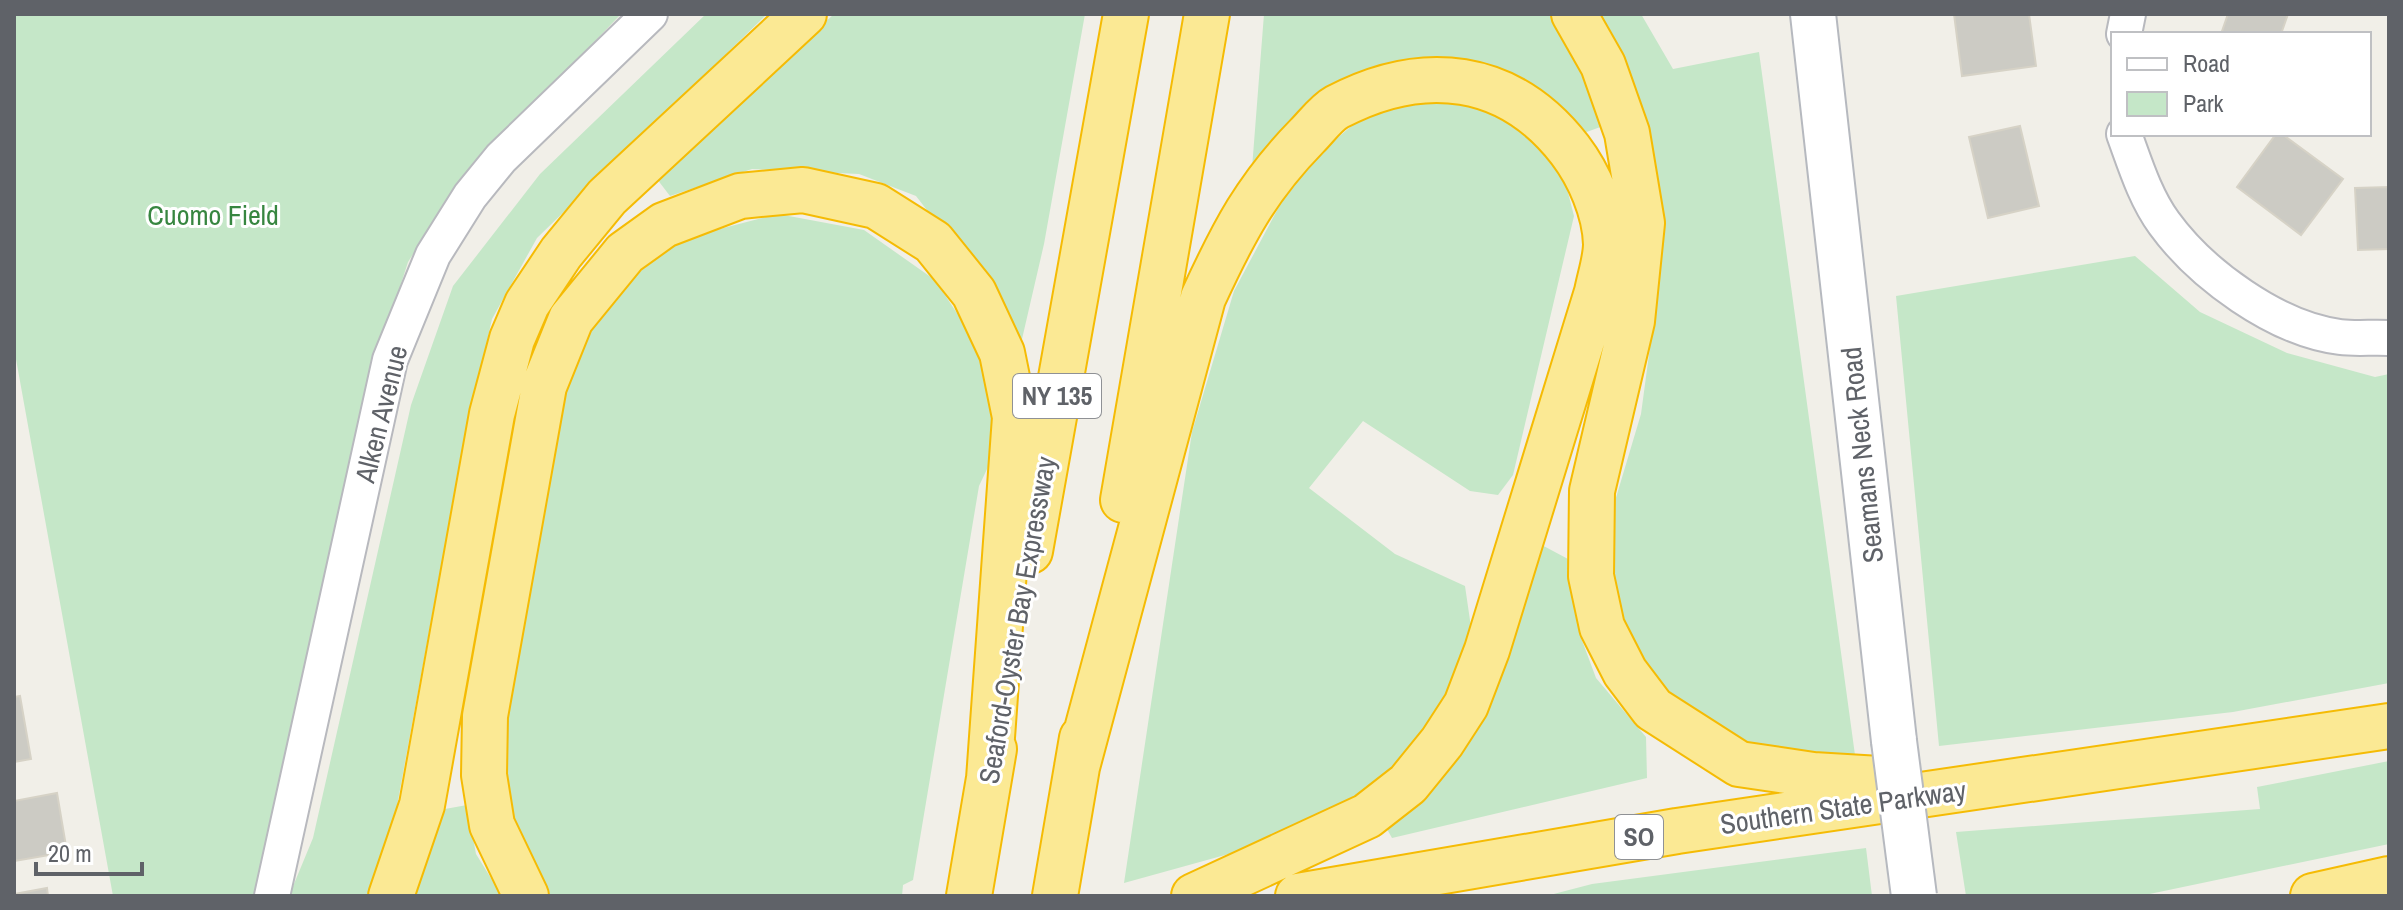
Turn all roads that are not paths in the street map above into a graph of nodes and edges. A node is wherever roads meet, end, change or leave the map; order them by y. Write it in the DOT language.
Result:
graph roads {
  1 [pos="650,14"];
  2 [pos="804,14"];
  3 [pos="1126,14"];
  4 [pos="1207,14"];
  5 [pos="1574,14"];
  6 [pos="1813,14"];
  7 [pos="2125,136"];
  8 [pos="2389,338"];
  9 [pos="2389,726"];
  10 [pos="1077,767"];
  11 [pos="989,779"];
  12 [pos="1982,787"];
  13 [pos="2389,879"];
  14 [pos="272,896"];
  15 [pos="391,896"];
  16 [pos="526,896"];
  17 [pos="969,896"];
  18 [pos="1055,896"];
  19 [pos="1194,896"];
  20 [pos="1298,896"];
  21 [pos="1914,896"];
  22 [pos="2313,896"];
  1 -- 14 [label="street, Alken Avenue"];
  2 -- 15 [label="highway"];
  3 -- 11 [label="highway, Seaford-Oyster Bay Expressway / NY 135"];
  4 -- 10 [label="highway, NY 135"];
  5 -- 12 [label="highway"];
  6 -- 21 [label="main road, Seamans Neck Road, bridge"];
  7 -- 8 [label="street"];
  9 -- 12 [label="highway, Southern State Parkway / SO"];
  10 -- 18 [label="highway, NY 135"];
  10 -- 19 [label="highway"];
  11 -- 16 [label="highway"];
  11 -- 17 [label="highway, Seaford-Oyster Bay Expressway / NY 135"];
  12 -- 20 [label="highway, Southern State Parkway / SO"];
  13 -- 22 [label="highway"];
}
